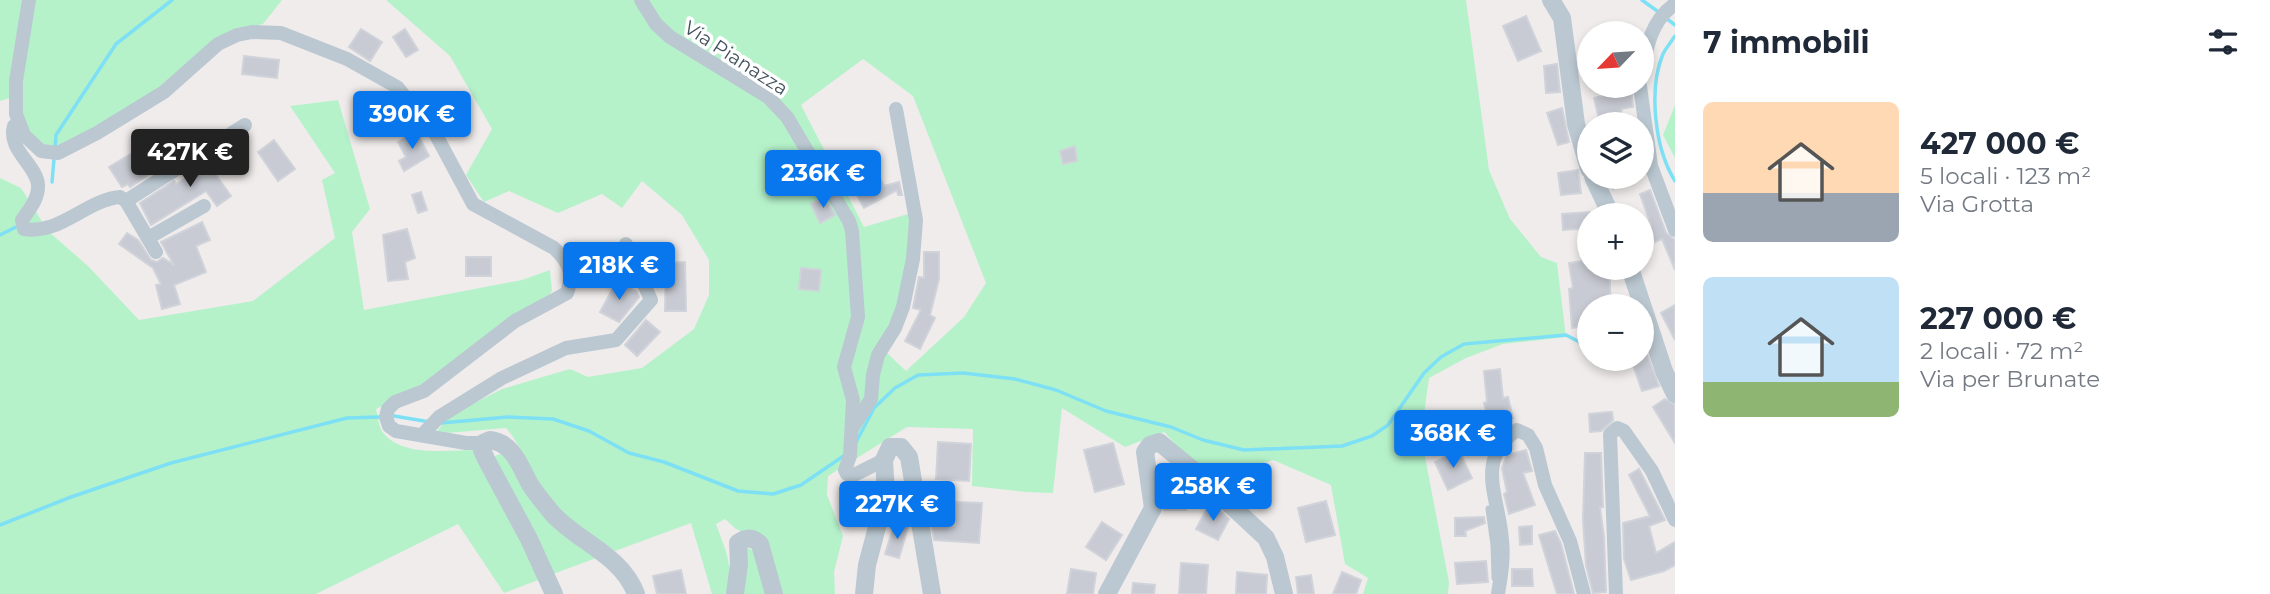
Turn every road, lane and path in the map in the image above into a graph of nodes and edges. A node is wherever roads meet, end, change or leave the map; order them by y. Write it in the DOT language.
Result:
graph roads {
  1 [pos="29,0"];
  2 [pos="641,0"];
  3 [pos="1551,0"];
  4 [pos="1670,7"];
  5 [pos="1654,28"];
  6 [pos="1642,98"];
  7 [pos="896,109"];
  8 [pos="18,122"];
  9 [pos="245,125"];
  10 [pos="1577,127"];
  11 [pos="126,201"];
  12 [pos="204,206"];
  13 [pos="1675,230"];
  14 [pos="148,238"];
  15 [pos="626,244"];
  16 [pos="156,252"];
  17 [pos="1634,280"];
  18 [pos="1675,394"];
  19 [pos="422,435"];
  20 [pos="852,442"];
  21 [pos="483,443"];
  22 [pos="884,460"];
  23 [pos="1489,509"];
  24 [pos="1675,520"];
  25 [pos="1499,588"];
  26 [pos="554,594"];
  27 [pos="636,594"];
  28 [pos="735,594"];
  29 [pos="774,594"];
  30 [pos="864,594"];
  31 [pos="932,594"];
  32 [pos="1107,594"];
  33 [pos="1284,594"];
  34 [pos="1584,594"];
  35 [pos="1616,594"];
  1 -- 8 [label="street"];
  2 -- 20 [label="street, Via Pianazza"];
  3 -- 10 [label="street"];
  4 -- 5 [label="street"];
  6 -- 13 [label="street"];
  7 -- 20 [label="street"];
  8 -- 11 [label="street"];
  8 -- 19 [label="street"];
  9 -- 11 [label="street"];
  11 -- 14 [label="street"];
  12 -- 14 [label="street"];
  14 -- 16 [label="street"];
  15 -- 19 [label="street"];
  17 -- 18 [label="street"];
  19 -- 21 [label="street"];
  20 -- 22 [label="street"];
  21 -- 26 [label="street"];
  21 -- 27 [label="street"];
  22 -- 30 [label="street"];
  22 -- 31 [label="street"];
  23 -- 25 [label="lane"];
  24 -- 35 [label="street"];
  25 -- 34 [label="street"];
  28 -- 29 [label="street"];
  32 -- 33 [label="street"];
}
